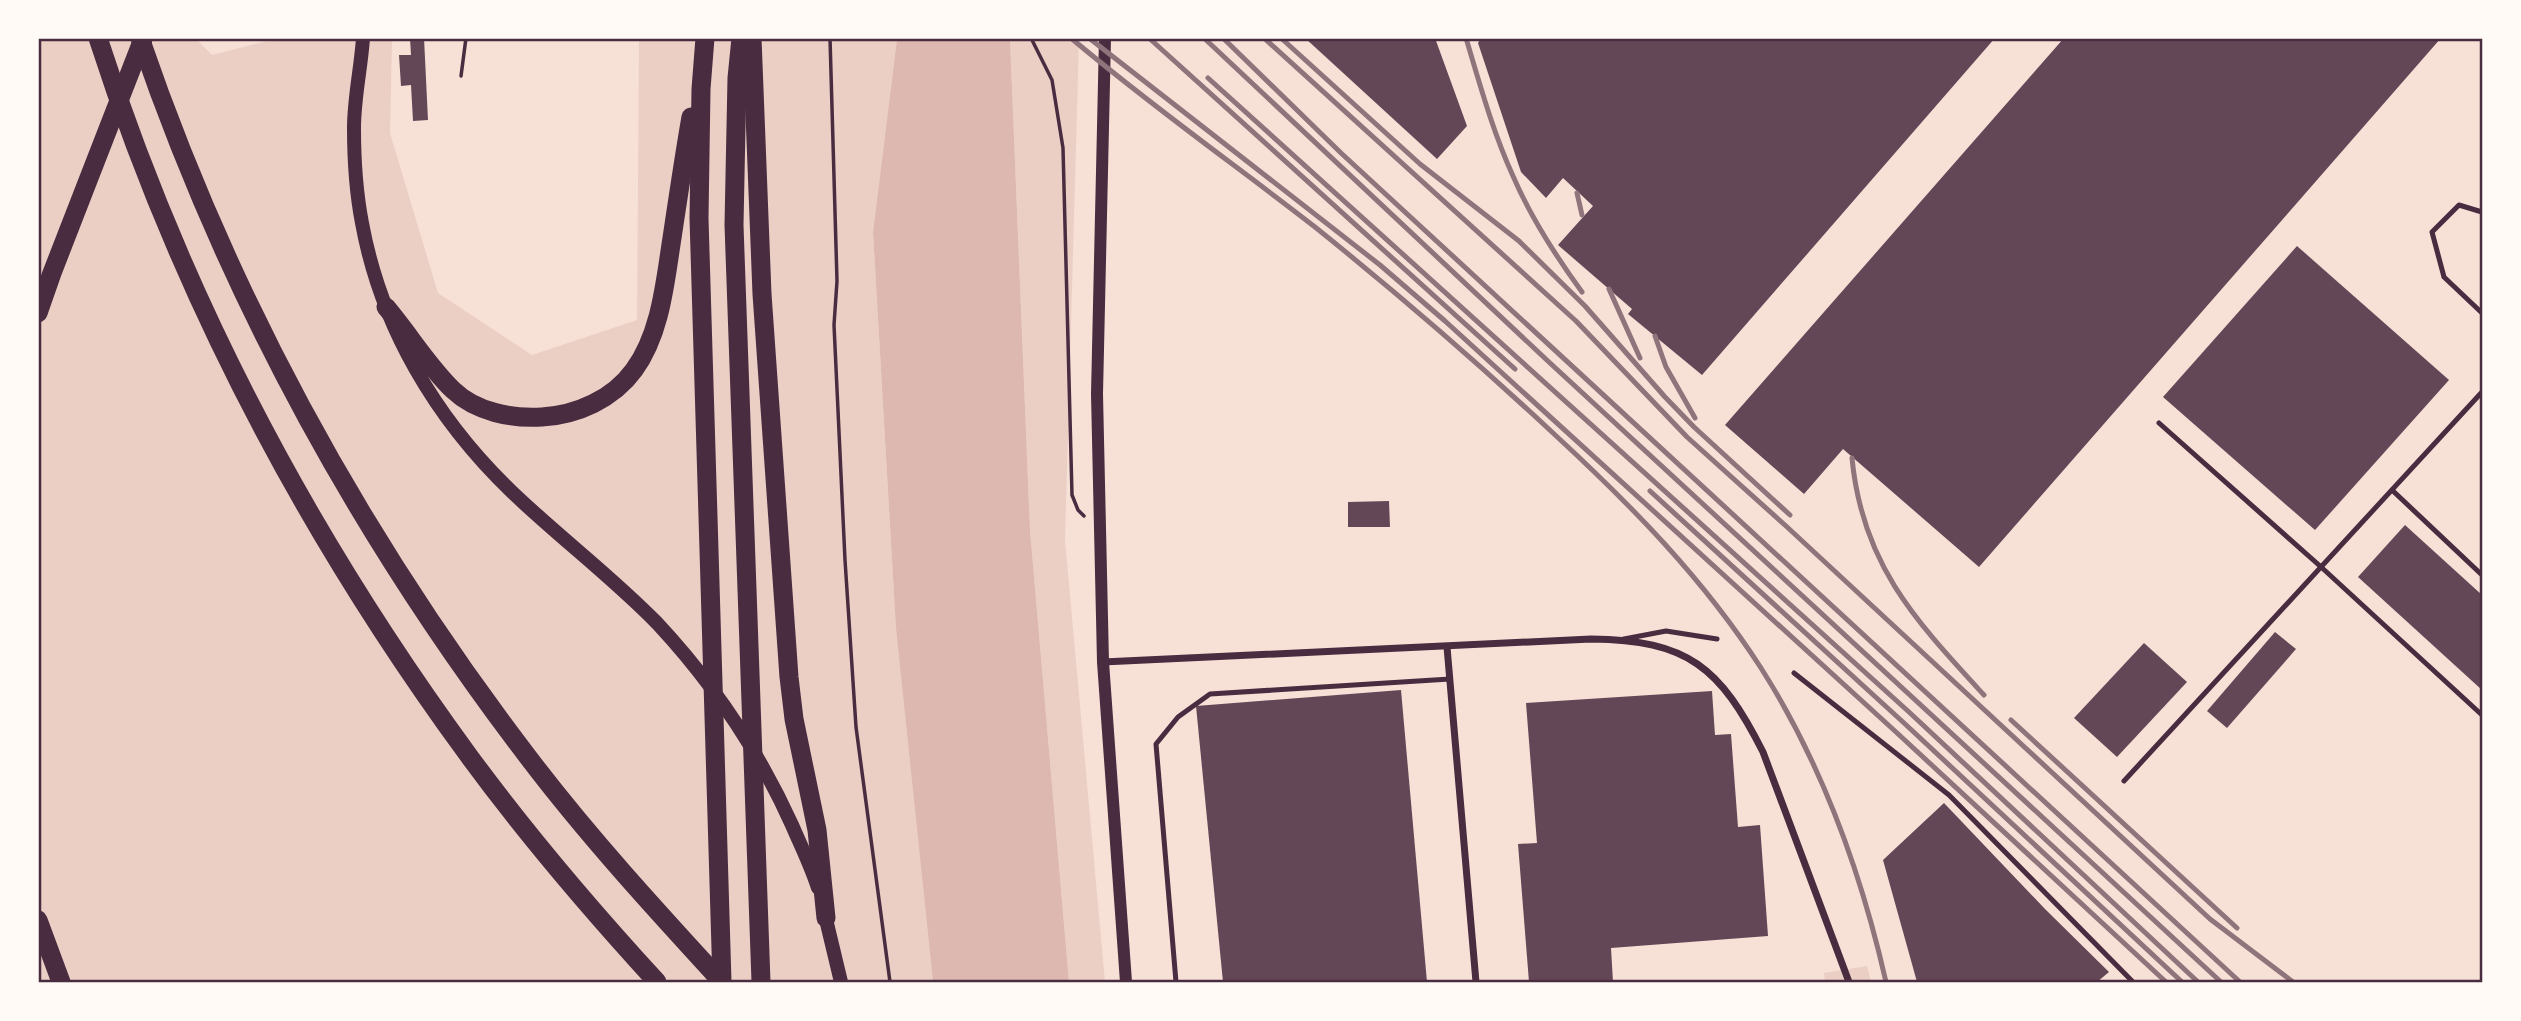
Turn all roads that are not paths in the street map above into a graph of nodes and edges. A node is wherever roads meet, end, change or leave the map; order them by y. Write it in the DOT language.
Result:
graph roads {
  1 [pos="98,38"];
  2 [pos="142,38"];
  3 [pos="363,38"];
  4 [pos="741,38"];
  5 [pos="752,38"];
  6 [pos="1105,38"];
  7 [pos="705,39"];
  8 [pos="745,80"];
  9 [pos="698,88"];
  10 [pos="2483,212"];
  11 [pos="386,307"];
  12 [pos="38,313"];
  13 [pos="2483,313"];
  14 [pos="2483,392"];
  15 [pos="2159,423"];
  16 [pos="2392,490"];
  17 [pos="2320,565"];
  18 [pos="2483,575"];
  19 [pos="1717,639"];
  20 [pos="1621,640"];
  21 [pos="1447,647"];
  22 [pos="1103,662"];
  23 [pos="1794,673"];
  24 [pos="1450,679"];
  25 [pos="2483,715"];
  26 [pos="2124,781"];
  27 [pos="826,918"];
  28 [pos="38,920"];
  29 [pos="1477,981"];
  30 [pos="61,982"];
  31 [pos="657,982"];
  32 [pos="722,982"];
  33 [pos="761,982"];
  34 [pos="841,982"];
  35 [pos="1126,982"];
  36 [pos="1176,982"];
  37 [pos="1849,982"];
  38 [pos="2133,982"];
  1 -- 31 [label="highway"];
  2 -- 12 [label="highway"];
  2 -- 32 [label="highway"];
  3 -- 11 [label="main road"];
  4 -- 8 [label="highway"];
  5 -- 8 [label="highway"];
  6 -- 22 [label="street"];
  7 -- 9 [label="highway"];
  8 -- 27 [label="highway"];
  8 -- 33 [label="highway"];
  9 -- 11 [label="highway"];
  9 -- 32 [label="highway"];
  10 -- 13 [label="lane"];
  11 -- 27 [label="main road"];
  14 -- 16 [label="lane"];
  15 -- 17 [label="lane"];
  16 -- 17 [label="lane"];
  16 -- 18 [label="lane"];
  17 -- 25 [label="lane"];
  17 -- 26 [label="lane"];
  19 -- 20 [label="lane"];
  20 -- 21 [label="street"];
  20 -- 37 [label="street"];
  21 -- 22 [label="street"];
  21 -- 24 [label="street"];
  22 -- 35 [label="street"];
  23 -- 38 [label="lane"];
  24 -- 29 [label="street"];
  24 -- 36 [label="lane"];
  27 -- 34 [label="main road"];
  28 -- 30 [label="highway"];
}
